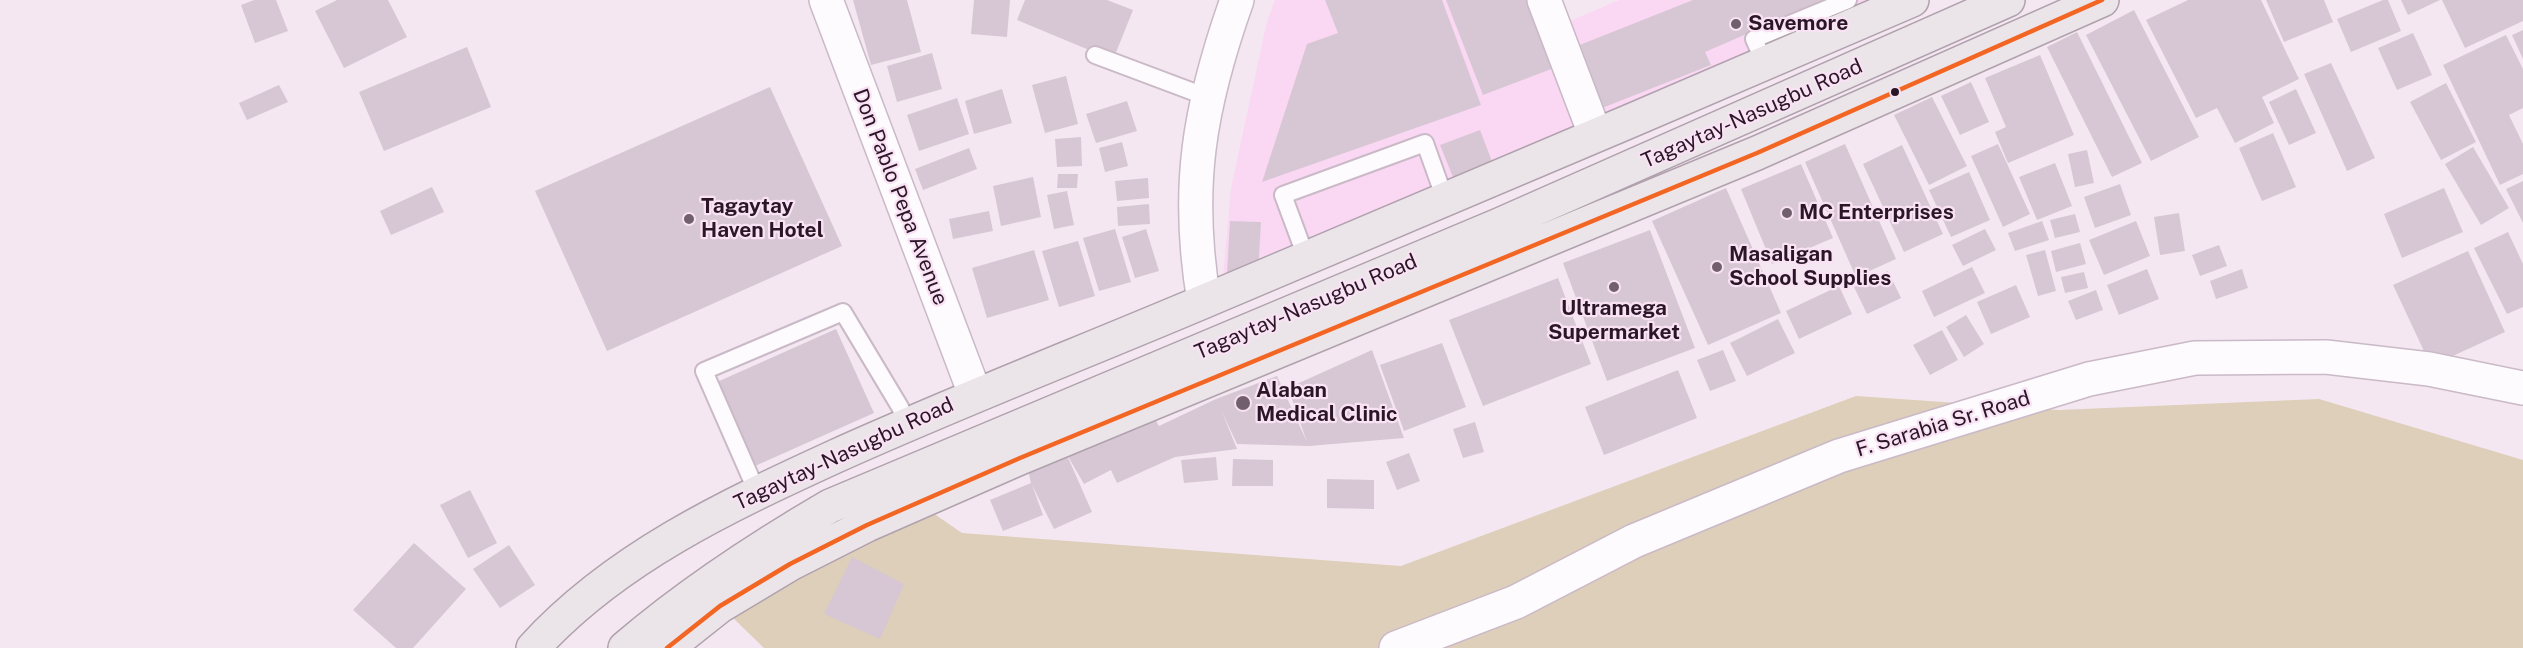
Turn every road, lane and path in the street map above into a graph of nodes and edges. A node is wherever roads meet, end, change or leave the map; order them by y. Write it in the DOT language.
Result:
graph roads {
  1 [pos="826,0"];
  2 [pos="1237,0"];
  3 [pos="1544,0"];
  4 [pos="1848,0"];
  5 [pos="1912,0"];
  6 [pos="2008,0"];
  7 [pos="2102,0"];
  8 [pos="1095,55"];
  9 [pos="1765,64"];
  10 [pos="1207,97"];
  11 [pos="1595,134"];
  12 [pos="1445,199"];
  13 [pos="1306,257"];
  14 [pos="1204,301"];
  15 [pos="2523,388"];
  16 [pos="975,394"];
  17 [pos="908,424"];
  18 [pos="757,492"];
  19 [pos="533,648"];
  20 [pos="625,648"];
  21 [pos="667,648"];
  22 [pos="1396,648"];
  1 -- 16 [label="street, Don Pablo Pepa Avenue"];
  2 -- 10 [label="street"];
  3 -- 11 [label="street"];
  4 -- 9 [label="lane"];
  5 -- 9 [label="main road, Tagaytay-Nasugbu Road"];
  6 -- 20 [label="main road, Tagaytay-Nasugbu Road"];
  7 -- 21 [label="main road, Tagaytay-Nasugbu Road"];
  8 -- 10 [label="lane"];
  9 -- 11 [label="main road, Tagaytay-Nasugbu Road"];
  10 -- 14 [label="street"];
  11 -- 12 [label="main road, Tagaytay-Nasugbu Road"];
  12 -- 13 [label="main road, Tagaytay-Nasugbu Road"];
  12 -- 13 [label="lane"];
  13 -- 14 [label="main road, Tagaytay-Nasugbu Road"];
  14 -- 16 [label="main road, Tagaytay-Nasugbu Road"];
  15 -- 22 [label="street, F. Sarabia Sr. Road"];
  16 -- 17 [label="main road, Tagaytay-Nasugbu Road"];
  17 -- 18 [label="main road, Tagaytay-Nasugbu Road"];
  17 -- 18 [label="lane"];
  18 -- 19 [label="main road, Tagaytay-Nasugbu Road"];
}
